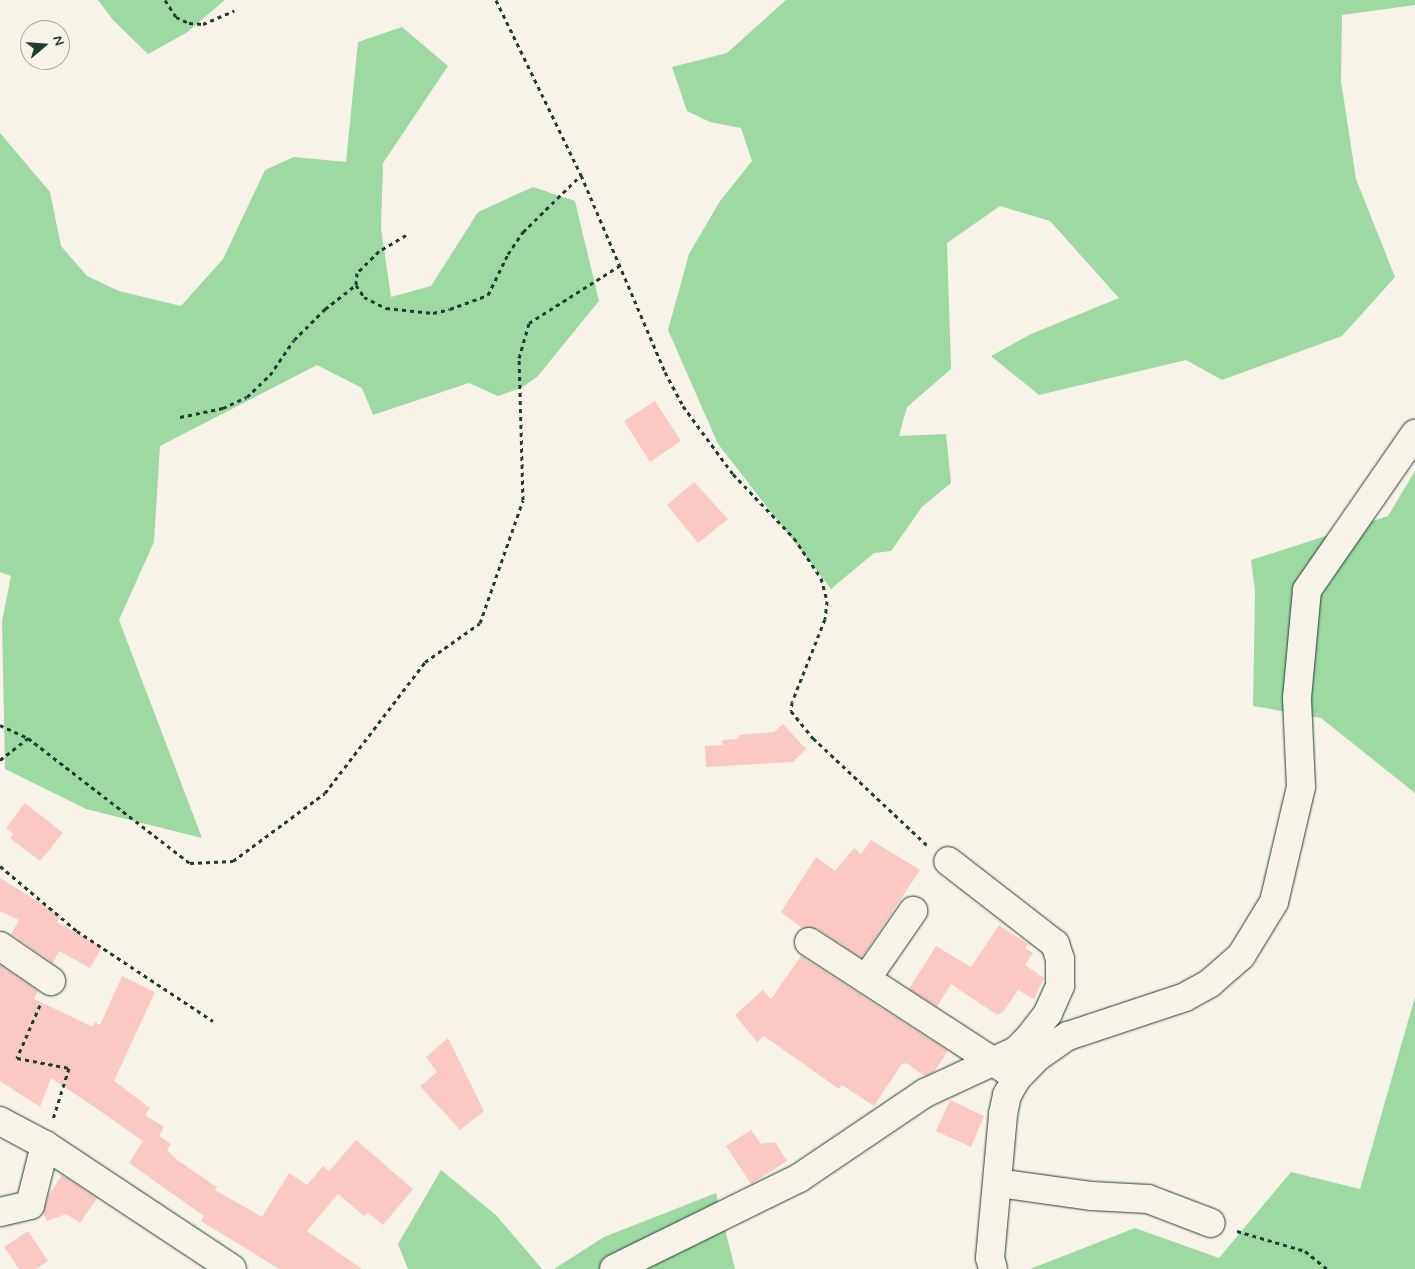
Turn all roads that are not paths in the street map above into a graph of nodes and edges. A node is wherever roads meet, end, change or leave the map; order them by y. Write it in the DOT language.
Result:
graph roads {
  1 [pos="1415,434"];
  2 [pos="948,861"];
  3 [pos="913,911"];
  4 [pos="810,942"];
  5 [pos="0,946"];
  6 [pos="866,979"];
  7 [pos="50,981"];
  8 [pos="994,1062"];
  9 [pos="1018,1078"];
  10 [pos="0,1122"];
  11 [pos="44,1145"];
  12 [pos="998,1183"];
  13 [pos="0,1212"];
  14 [pos="1211,1223"];
  15 [pos="232,1269"];
  16 [pos="614,1269"];
  17 [pos="993,1269"];
  1 -- 9 [label="street"];
  2 -- 8 [label="street"];
  3 -- 6 [label="street"];
  4 -- 6 [label="street"];
  5 -- 7 [label="street"];
  6 -- 8 [label="street"];
  8 -- 9 [label="street"];
  8 -- 16 [label="street"];
  9 -- 12 [label="street"];
  10 -- 11 [label="street"];
  11 -- 13 [label="street"];
  11 -- 15 [label="street"];
  12 -- 14 [label="street"];
  12 -- 17 [label="street"];
}
